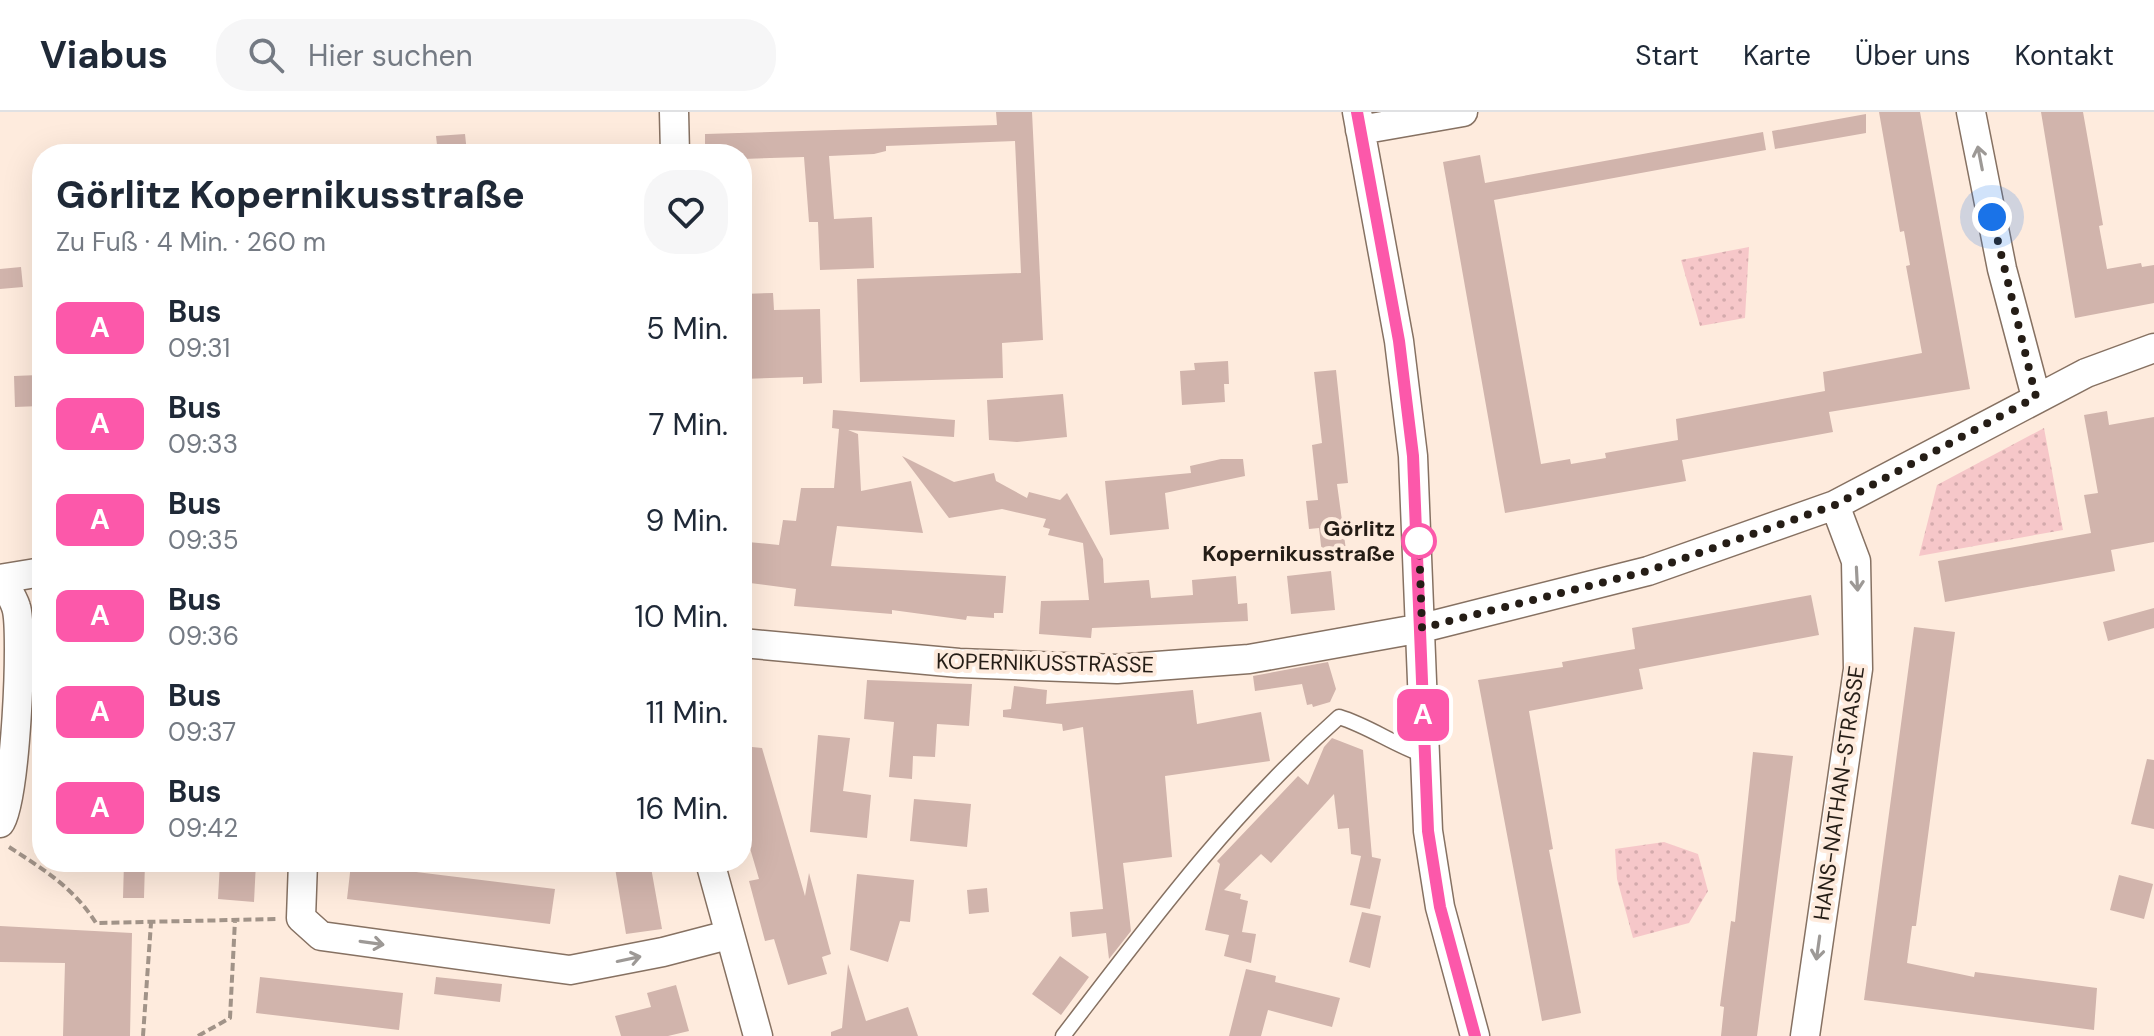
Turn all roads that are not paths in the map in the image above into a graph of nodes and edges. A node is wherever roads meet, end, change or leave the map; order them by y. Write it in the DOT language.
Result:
graph roads {
  1 [pos="674,112"];
  2 [pos="1463,112"];
  3 [pos="1971,112"];
  4 [pos="1358,121"];
  5 [pos="675,144"];
  6 [pos="2154,348"];
  7 [pos="2036,397"];
  8 [pos="1835,505"];
  9 [pos="32,574"];
  10 [pos="0,579"];
  11 [pos="1422,628"];
  12 [pos="752,644"];
  13 [pos="1424,755"];
  14 [pos="0,823"];
  15 [pos="303,872"];
  16 [pos="712,872"];
  17 [pos="728,935"];
  18 [pos="758,1036"];
  19 [pos="1063,1036"];
  20 [pos="1475,1036"];
  21 [pos="1805,1036"];
  1 -- 5 [label="street"];
  2 -- 4 [label="street"];
  7 -- 3 [label="street, one-way"];
  4 -- 11 [label="street"];
  6 -- 7 [label="street, KOPERNIKUSSTRASSE"];
  7 -- 8 [label="street, KOPERNIKUSSTRASSE"];
  8 -- 11 [label="street, KOPERNIKUSSTRASSE"];
  8 -- 21 [label="street, HANS-NATHAN-STRASSE, one-way"];
  9 -- 10 [label="street"];
  10 -- 14 [label="street"];
  11 -- 12 [label="street, KOPERNIKUSSTRASSE"];
  11 -- 13 [label="street"];
  13 -- 19 [label="lane"];
  13 -- 20 [label="street"];
  15 -- 17 [label="street, one-way"];
  16 -- 17 [label="street"];
  17 -- 18 [label="street"];
}
